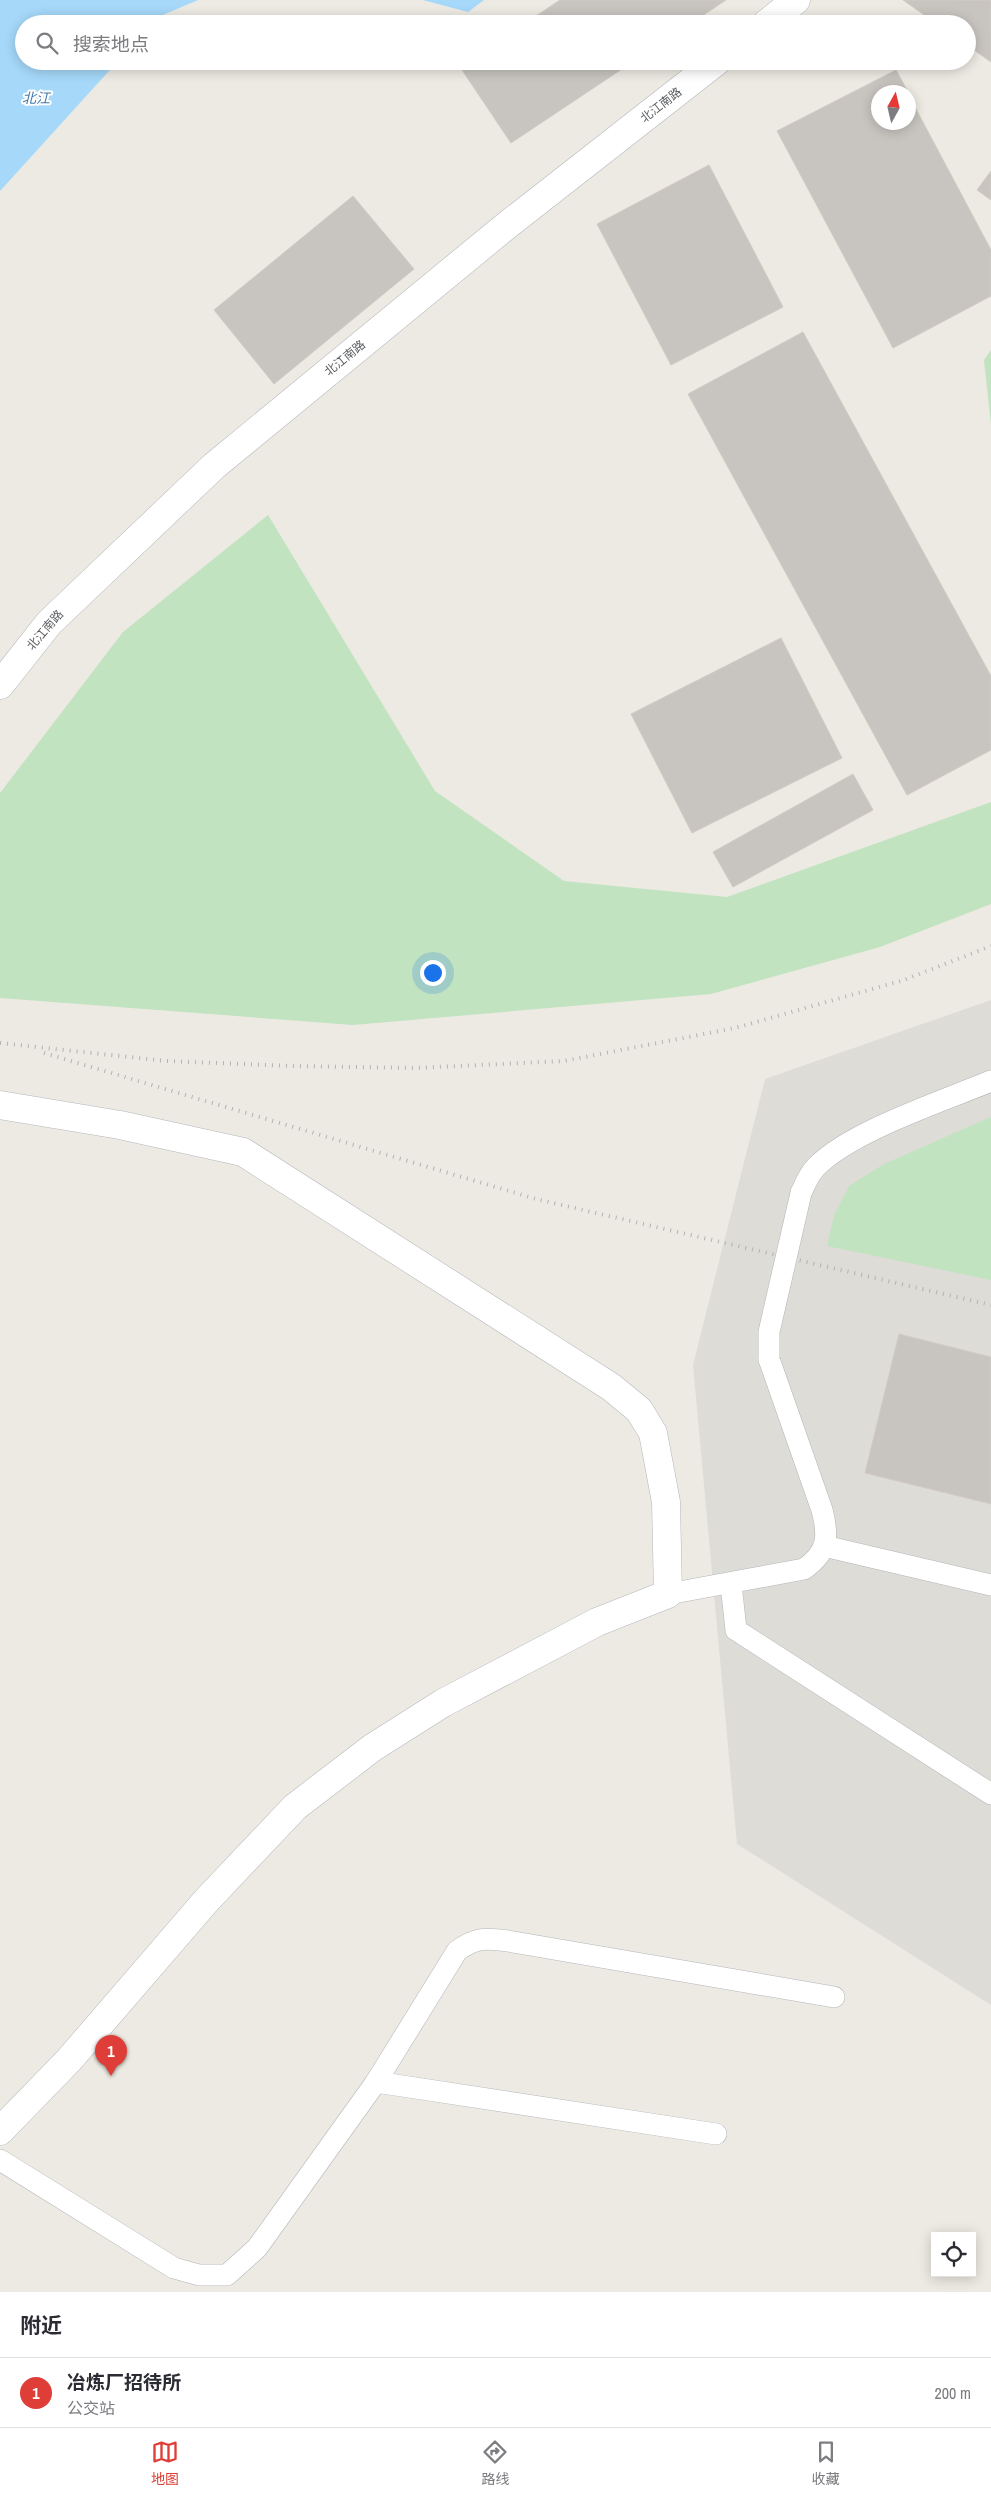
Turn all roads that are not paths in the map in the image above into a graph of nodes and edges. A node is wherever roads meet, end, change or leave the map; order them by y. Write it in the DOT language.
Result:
graph roads {
  1 [pos="796,0"];
  2 [pos="777,15"];
  3 [pos="706,70"];
  4 [pos="0,685"];
  5 [pos="991,1081"];
  6 [pos="0,1105"];
  7 [pos="824,1546"];
  8 [pos="731,1584"];
  9 [pos="991,1585"];
  10 [pos="668,1594"];
  11 [pos="991,1794"];
  12 [pos="834,1997"];
  13 [pos="376,2082"];
  14 [pos="0,2131"];
  15 [pos="716,2134"];
  16 [pos="0,2160"];
  1 -- 2 [label="street"];
  3 -- 4 [label="street, 北江南路"];
  5 -- 7 [label="lane, bridge"];
  6 -- 10 [label="street"];
  7 -- 8 [label="lane"];
  7 -- 9 [label="lane"];
  8 -- 10 [label="lane"];
  8 -- 11 [label="lane"];
  10 -- 14 [label="street"];
  12 -- 13 [label="lane"];
  13 -- 15 [label="lane"];
  13 -- 16 [label="lane"];
}
